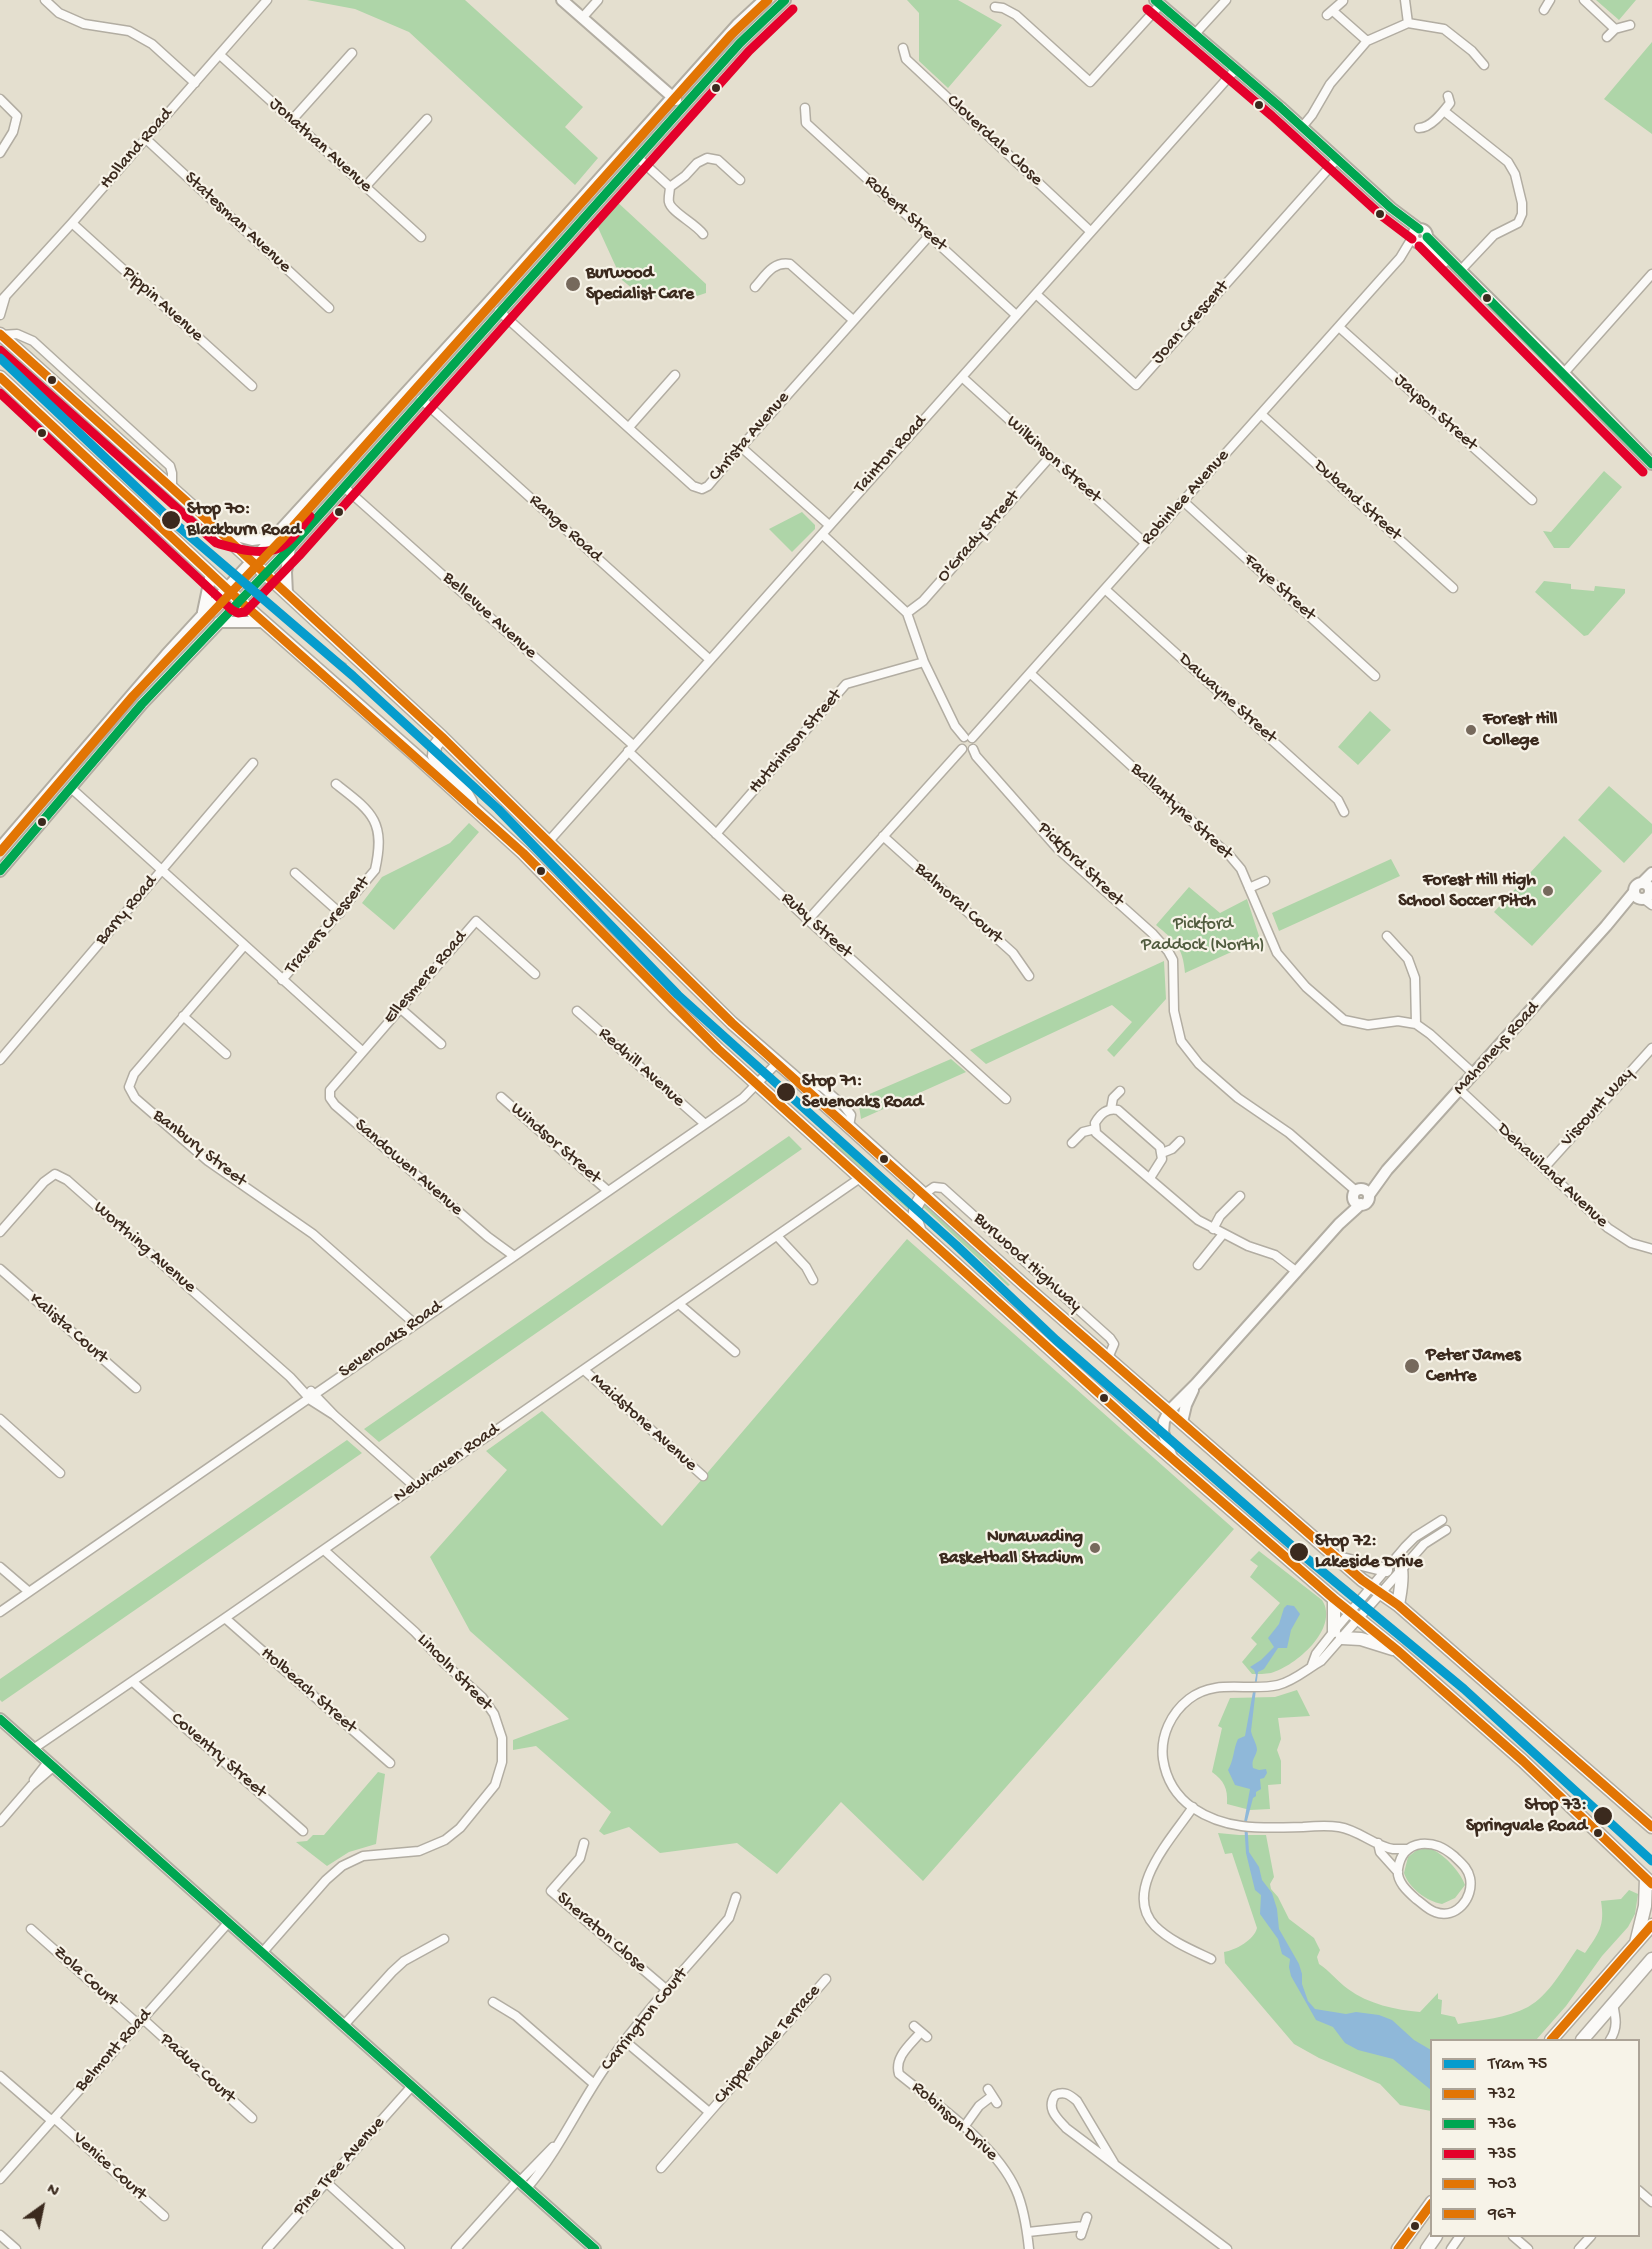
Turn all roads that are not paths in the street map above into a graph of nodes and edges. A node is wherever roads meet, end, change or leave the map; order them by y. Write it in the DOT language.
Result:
graph roads {
  1 [pos="45,0"];
  2 [pos="267,0"];
  3 [pos="562,0"];
  4 [pos="598,0"];
  5 [pos="764,0"];
  6 [pos="785,0"];
  7 [pos="1226,0"];
  8 [pos="1405,0"];
  9 [pos="1550,0"];
  10 [pos="1584,0"];
  11 [pos="1343,1"];
  12 [pos="1157,3"];
  13 [pos="995,7"];
  14 [pos="1544,10"];
  15 [pos="582,18"];
  16 [pos="1408,23"];
  17 [pos="1630,25"];
  18 [pos="1615,29"];
  19 [pos="1194,35"];
  20 [pos="1607,37"];
  21 [pos="1367,41"];
  22 [pos="903,48"];
  23 [pos="352,53"];
  24 [pos="220,55"];
  25 [pos="1484,65"];
  26 [pos="1234,70"];
  27 [pos="195,83"];
  28 [pos="1448,96"];
  29 [pos="672,97"];
  30 [pos="0,99"];
  31 [pos="683,106"];
  32 [pos="805,108"];
  33 [pos="1444,111"];
  34 [pos="427,119"];
  35 [pos="292,120"];
  36 [pos="1302,127"];
  37 [pos="1419,128"];
  38 [pos="146,139"];
  39 [pos="0,153"];
  40 [pos="637,157"];
  41 [pos="1337,159"];
  42 [pos="740,180"];
  43 [pos="365,187"];
  44 [pos="670,187"];
  45 [pos="72,223"];
  46 [pos="1090,231"];
  47 [pos="703,234"];
  48 [pos="929,236"];
  49 [pos="421,237"];
  50 [pos="1418,237"];
  51 [pos="1460,271"];
  52 [pos="1652,274"];
  53 [pos="755,287"];
  54 [pos="1036,294"];
  55 [pos="3,299"];
  56 [pos="489,302"];
  57 [pos="329,308"];
  58 [pos="499,311"];
  59 [pos="0,315"];
  60 [pos="1016,315"];
  61 [pos="853,321"];
  62 [pos="1339,327"];
  63 [pos="1,335"];
  64 [pos="1564,373"];
  65 [pos="675,375"];
  66 [pos="0,377"];
  67 [pos="962,377"];
  68 [pos="252,386"];
  69 [pos="421,399"];
  70 [pos="1261,414"];
  71 [pos="629,427"];
  72 [pos="741,447"];
  73 [pos="1049,458"];
  74 [pos="1650,459"];
  75 [pos="344,487"];
  76 [pos="172,488"];
  77 [pos="1532,500"];
  78 [pos="1183,501"];
  79 [pos="829,525"];
  80 [pos="221,532"];
  81 [pos="822,534"];
  82 [pos="275,537"];
  83 [pos="1145,543"];
  84 [pos="290,548"];
  85 [pos="252,562"];
  86 [pos="211,574"];
  87 [pos="265,574"];
  88 [pos="226,588"];
  89 [pos="1453,588"];
  90 [pos="1106,590"];
  91 [pos="286,594"];
  92 [pos="240,601"];
  93 [pos="907,613"];
  94 [pos="202,615"];
  95 [pos="219,622"];
  96 [pos="264,622"];
  97 [pos="709,659"];
  98 [pos="924,662"];
  99 [pos="1031,674"];
  100 [pos="1375,676"];
  101 [pos="442,737"];
  102 [pos="968,738"];
  103 [pos="630,748"];
  104 [pos="962,749"];
  105 [pos="973,749"];
  106 [pos="254,763"];
  107 [pos="60,777"];
  108 [pos="336,784"];
  109 [pos="71,788"];
  110 [pos="474,808"];
  111 [pos="1344,812"];
  112 [pos="716,834"];
  113 [pos="883,836"];
  114 [pos="549,841"];
  115 [pos="0,848"];
  116 [pos="162,870"];
  117 [pos="0,871"];
  118 [pos="295,873"];
  119 [pos="1652,873"];
  120 [pos="1265,881"];
  121 [pos="1249,888"];
  122 [pos="1646,893"];
  123 [pos="340,913"];
  124 [pos="808,920"];
  125 [pos="1387,936"];
  126 [pos="244,946"];
  127 [pos="535,974"];
  128 [pos="1029,976"];
  129 [pos="282,980"];
  130 [pos="400,1010"];
  131 [pos="577,1011"];
  132 [pos="183,1016"];
  133 [pos="1416,1024"];
  134 [pos="441,1044"];
  135 [pos="1652,1048"];
  136 [pos="362,1051"];
  137 [pos="226,1054"];
  138 [pos="0,1060"];
  139 [pos="777,1063"];
  140 [pos="1474,1074"];
  141 [pos="757,1084"];
  142 [pos="1460,1090"];
  143 [pos="1120,1091"];
  144 [pos="501,1097"];
  145 [pos="330,1098"];
  146 [pos="1006,1099"];
  147 [pos="1111,1109"];
  148 [pos="705,1124"];
  149 [pos="1095,1129"];
  150 [pos="1180,1141"];
  151 [pos="1072,1143"];
  152 [pos="1162,1153"];
  153 [pos="1544,1168"];
  154 [pos="860,1178"];
  155 [pos="1150,1178"];
  156 [pos="608,1191"];
  157 [pos="924,1194"];
  158 [pos="1360,1195"];
  159 [pos="1240,1196"];
  160 [pos="1213,1228"];
  161 [pos="0,1232"];
  162 [pos="921,1233"];
  163 [pos="1223,1234"];
  164 [pos="777,1236"];
  165 [pos="1652,1249"];
  166 [pos="511,1259"];
  167 [pos="1198,1265"];
  168 [pos="0,1269"];
  169 [pos="1297,1272"];
  170 [pos="813,1280"];
  171 [pos="679,1304"];
  172 [pos="415,1324"];
  173 [pos="735,1352"];
  174 [pos="1108,1358"];
  175 [pos="584,1370"];
  176 [pos="1196,1384"];
  177 [pos="136,1388"];
  178 [pos="312,1396"];
  179 [pos="1169,1411"];
  180 [pos="0,1419"];
  181 [pos="1182,1422"];
  182 [pos="1172,1458"];
  183 [pos="60,1473"];
  184 [pos="703,1476"];
  185 [pos="414,1486"];
  186 [pos="1442,1520"];
  187 [pos="1446,1530"];
  188 [pos="324,1550"];
  189 [pos="1338,1558"];
  190 [pos="0,1567"];
  191 [pos="1401,1569"];
  192 [pos="1386,1570"];
  193 [pos="1376,1590"];
  194 [pos="28,1591"];
  195 [pos="1334,1599"];
  196 [pos="1398,1605"];
  197 [pos="0,1612"];
  198 [pos="1355,1615"];
  199 [pos="225,1618"];
  200 [pos="1338,1635"];
  201 [pos="1397,1650"];
  202 [pos="133,1682"];
  203 [pos="0,1719"];
  204 [pos="33,1749"];
  205 [pos="390,1763"];
  206 [pos="50,1765"];
  207 [pos="1193,1807"];
  208 [pos="0,1822"];
  209 [pos="1652,1827"];
  210 [pos="303,1831"];
  211 [pos="584,1843"];
  212 [pos="1378,1844"];
  213 [pos="1407,1849"];
  214 [pos="1398,1872"];
  215 [pos="1649,1881"];
  216 [pos="736,1897"];
  217 [pos="228,1923"];
  218 [pos="1652,1925"];
  219 [pos="32,1929"];
  220 [pos="444,1939"];
  221 [pos="1635,1944"];
  222 [pos="262,1953"];
  223 [pos="1211,1959"];
  224 [pos="1652,1959"];
  225 [pos="826,1979"];
  226 [pos="667,1990"];
  227 [pos="493,2002"];
  228 [pos="1613,2004"];
  229 [pos="140,2022"];
  230 [pos="344,2025"];
  231 [pos="920,2032"];
  232 [pos="1552,2039"];
  233 [pos="1583,2039"];
  234 [pos="1611,2039"];
  235 [pos="625,2041"];
  236 [pos="0,2076"];
  237 [pos="594,2084"];
  238 [pos="412,2086"];
  239 [pos="992,2096"];
  240 [pos="709,2112"];
  241 [pos="252,2118"];
  242 [pos="53,2120"];
  243 [pos="964,2127"];
  244 [pos="1114,2163"];
  245 [pos="661,2168"];
  246 [pos="0,2179"];
  247 [pos="326,2182"];
  248 [pos="521,2183"];
  249 [pos="1640,2192"];
  250 [pos="1652,2202"];
  251 [pos="1430,2203"];
  252 [pos="164,2216"];
  253 [pos="1087,2217"];
  254 [pos="1028,2232"];
  255 [pos="0,2235"];
  256 [pos="1515,2237"];
  257 [pos="1589,2237"];
  258 [pos="15,2249"];
  259 [pos="267,2249"];
  260 [pos="400,2249"];
  261 [pos="456,2249"];
  262 [pos="595,2249"];
  263 [pos="1029,2249"];
  264 [pos="1227,2249"];
  265 [pos="1398,2249"];
  266 [pos="1528,2249"];
  267 [pos="1578,2249"];
  1 -- 27 [label="street"];
  2 -- 24 [label="street, Holland Road"];
  3 -- 15 [label="main road"];
  4 -- 15 [label="street"];
  5 -- 29 [label="main road"];
  6 -- 31 [label="main road"];
  7 -- 19 [label="street"];
  8 -- 16 [label="street"];
  9 -- 14 [label="street"];
  10 -- 18 [label="street"];
  11 -- 21 [label="street"];
  12 -- 13 [label="street"];
  12 -- 19 [label="main road"];
  15 -- 29 [label="main road"];
  16 -- 21 [label="street"];
  16 -- 25 [label="street"];
  17 -- 18 [label="street"];
  18 -- 20 [label="street"];
  19 -- 26 [label="main road"];
  21 -- 36 [label="street"];
  22 -- 46 [label="street, Cloverdale Close"];
  23 -- 35 [label="street"];
  24 -- 27 [label="street, Holland Road"];
  24 -- 35 [label="street, Jonathan Avenue"];
  26 -- 36 [label="main road"];
  26 -- 46 [label="street, Tainton Road"];
  27 -- 38 [label="street, Holland Road"];
  28 -- 33 [label="street"];
  29 -- 31 [label="main road"];
  29 -- 56 [label="main road"];
  30 -- 39 [label="street"];
  31 -- 40 [label="main road"];
  32 -- 48 [label="street, Robert Street"];
  33 -- 37 [label="street"];
  33 -- 51 [label="street"];
  34 -- 43 [label="street"];
  35 -- 43 [label="street, Jonathan Avenue"];
  36 -- 41 [label="main road"];
  38 -- 45 [label="street, Holland Road"];
  38 -- 57 [label="street, Statesman Avenue"];
  40 -- 44 [label="street"];
  40 -- 58 [label="main road"];
  41 -- 50 [label="main road"];
  41 -- 54 [label="street, Joan Crescent"];
  42 -- 44 [label="street"];
  43 -- 49 [label="street, Jonathan Avenue"];
  44 -- 47 [label="street"];
  45 -- 55 [label="street, Holland Road"];
  45 -- 68 [label="street, Pippin Avenue"];
  46 -- 54 [label="street, Tainton Road"];
  48 -- 60 [label="street, Robert Street"];
  48 -- 61 [label="street, Christa Avenue"];
  50 -- 51 [label="main road"];
  50 -- 62 [label="street, Robinlee Avenue"];
  51 -- 64 [label="main road"];
  52 -- 64 [label="street"];
  53 -- 61 [label="street"];
  54 -- 60 [label="street, Tainton Road"];
  55 -- 59 [label="street, Holland Road"];
  56 -- 58 [label="main road"];
  56 -- 82 [label="main road"];
  58 -- 69 [label="main road"];
  58 -- 71 [label="street, Christa Avenue"];
  60 -- 67 [label="street, Tainton Road"];
  61 -- 72 [label="street, Christa Avenue"];
  62 -- 70 [label="street, Robinlee Avenue"];
  62 -- 77 [label="street, Jayson Street"];
  63 -- 76 [label="highway, Burwood Highway"];
  63 -- 76 [label="street, Burwood Highway"];
  64 -- 74 [label="main road"];
  65 -- 71 [label="street"];
  66 -- 86 [label="highway"];
  67 -- 73 [label="street, Wilkinson Street"];
  67 -- 79 [label="street, Tainton Road"];
  69 -- 75 [label="main road"];
  69 -- 97 [label="street, Range Road"];
  70 -- 78 [label="street, Robinlee Avenue"];
  70 -- 89 [label="street, Duband Street"];
  71 -- 72 [label="street, Christa Avenue"];
  72 -- 79 [label="street"];
  73 -- 83 [label="street, Wilkinson Street"];
  73 -- 93 [label="street, O'Grady Street"];
  75 -- 84 [label="main road"];
  75 -- 103 [label="street, Bellevue Avenue"];
  76 -- 80 [label="highway, Burwood Highway"];
  78 -- 83 [label="street, Robinlee Avenue"];
  78 -- 100 [label="street, Faye Street"];
  79 -- 81 [label="street, Tainton Road"];
  80 -- 82 [label="main road"];
  80 -- 85 [label="highway, Burwood Highway"];
  81 -- 93 [label="street"];
  81 -- 97 [label="street, Tainton Road"];
  82 -- 85 [label="main road"];
  83 -- 90 [label="street, Robinlee Avenue"];
  84 -- 87 [label="main road"];
  84 -- 91 [label="main road"];
  85 -- 87 [label="highway, Burwood Highway"];
  85 -- 88 [label="main road"];
  86 -- 88 [label="highway"];
  86 -- 94 [label="main road"];
  87 -- 91 [label="highway, Burwood Highway"];
  87 -- 92 [label="main road"];
  88 -- 92 [label="highway"];
  88 -- 94 [label="main road"];
  90 -- 99 [label="street, Robinlee Avenue"];
  90 -- 111 [label="street, Dawayne Street"];
  91 -- 101 [label="highway, Burwood Highway"];
  92 -- 95 [label="main road"];
  92 -- 96 [label="highway"];
  93 -- 98 [label="street"];
  94 -- 107 [label="main road"];
  95 -- 96 [label="main road"];
  95 -- 109 [label="main road"];
  96 -- 110 [label="highway"];
  97 -- 103 [label="street, Tainton Road"];
  98 -- 102 [label="street"];
  98 -- 112 [label="street, Hutchinson Street"];
  99 -- 102 [label="street, Robinlee Avenue"];
  99 -- 121 [label="street, Ballantyne Street"];
  101 -- 110 [label="highway"];
  101 -- 114 [label="highway, Burwood Highway"];
  102 -- 104 [label="street"];
  102 -- 105 [label="street"];
  103 -- 112 [label="street, Ruby Street"];
  103 -- 114 [label="street, Tainton Road"];
  104 -- 105 [label="street"];
  104 -- 113 [label="street"];
  105 -- 158 [label="street, Pickford Street"];
  106 -- 116 [label="street, Barry Road"];
  107 -- 109 [label="main road"];
  107 -- 115 [label="main road"];
  108 -- 123 [label="street, Travers Crescent"];
  109 -- 116 [label="street"];
  109 -- 117 [label="main road"];
  110 -- 141 [label="highway"];
  112 -- 124 [label="street, Ruby Street"];
  113 -- 124 [label="street"];
  113 -- 128 [label="street, Balmoral Court"];
  114 -- 139 [label="highway, Burwood Highway"];
  116 -- 126 [label="street"];
  116 -- 138 [label="street, Barry Road"];
  118 -- 123 [label="street"];
  119 -- 122 [label="main road, Mahoneys Road"];
  120 -- 121 [label="street"];
  121 -- 133 [label="street, Ballantyne Street"];
  122 -- 140 [label="main road, Mahoneys Road"];
  123 -- 129 [label="street, Travers Crescent"];
  124 -- 146 [label="street, Ruby Street"];
  125 -- 133 [label="street"];
  126 -- 129 [label="street"];
  126 -- 132 [label="street, Banbury Street"];
  127 -- 130 [label="street, Ellesmere Road"];
  129 -- 136 [label="street"];
  130 -- 134 [label="street"];
  130 -- 136 [label="street, Ellesmere Road"];
  131 -- 148 [label="street, Redhill Avenue"];
  132 -- 137 [label="street"];
  132 -- 172 [label="street, Banbury Street"];
  133 -- 140 [label="street"];
  135 -- 153 [label="street, Viscount Way"];
  136 -- 145 [label="street, Ellesmere Road"];
  139 -- 141 [label="street, Sevenoaks Road"];
  139 -- 157 [label="highway, Burwood Highway"];
  140 -- 142 [label="main road, Mahoneys Road"];
  141 -- 148 [label="street, Sevenoaks Road"];
  141 -- 154 [label="highway"];
  142 -- 153 [label="street, Dehaviland Avenue"];
  142 -- 158 [label="main road, Mahoneys Road"];
  143 -- 147 [label="street"];
  144 -- 156 [label="street, Windsor Street"];
  145 -- 166 [label="street, Sandowen Avenue"];
  147 -- 149 [label="street"];
  147 -- 152 [label="street"];
  148 -- 156 [label="street, Sevenoaks Road"];
  149 -- 151 [label="street"];
  149 -- 155 [label="street"];
  150 -- 152 [label="street"];
  152 -- 155 [label="street"];
  153 -- 165 [label="street, Dehaviland Avenue"];
  154 -- 162 [label="highway"];
  154 -- 164 [label="street, Newhaven Road"];
  155 -- 160 [label="street"];
  156 -- 166 [label="street, Sevenoaks Road"];
  157 -- 162 [label="highway"];
  157 -- 174 [label="highway, Burwood Highway"];
  157 -- 174 [label="street, Burwood Highway"];
  158 -- 169 [label="main road, Mahoneys Road"];
  159 -- 160 [label="street"];
  160 -- 163 [label="street"];
  161 -- 178 [label="street, Worthing Avenue"];
  162 -- 182 [label="highway"];
  163 -- 167 [label="street"];
  163 -- 169 [label="street"];
  164 -- 170 [label="street"];
  164 -- 171 [label="street, Newhaven Road"];
  166 -- 172 [label="street, Sevenoaks Road"];
  168 -- 177 [label="street, Kalista Court"];
  169 -- 176 [label="main road, Mahoneys Road"];
  171 -- 173 [label="street"];
  171 -- 175 [label="street, Newhaven Road"];
  172 -- 178 [label="street, Sevenoaks Road"];
  174 -- 179 [label="highway, Burwood Highway"];
  175 -- 184 [label="street, Maidstone Avenue"];
  175 -- 185 [label="street, Newhaven Road"];
  176 -- 179 [label="main road, Mahoneys Road"];
  176 -- 181 [label="main road, Mahoneys Road"];
  178 -- 185 [label="street, Worthing Avenue"];
  178 -- 194 [label="street, Sevenoaks Road"];
  179 -- 181 [label="highway, Burwood Highway"];
  179 -- 182 [label="main road"];
  180 -- 183 [label="street"];
  181 -- 189 [label="highway, Burwood Highway"];
  182 -- 195 [label="highway"];
  185 -- 188 [label="street, Newhaven Road"];
  186 -- 192 [label="street"];
  187 -- 191 [label="street"];
  188 -- 199 [label="street, Newhaven Road"];
  188 -- 222 [label="street, Lincoln Street"];
  189 -- 192 [label="highway"];
  189 -- 193 [label="highway, Burwood Highway"];
  190 -- 194 [label="street"];
  191 -- 193 [label="street"];
  191 -- 196 [label="highway"];
  192 -- 193 [label="street"];
  193 -- 196 [label="highway, Burwood Highway"];
  193 -- 198 [label="street"];
  194 -- 197 [label="street, Sevenoaks Road"];
  195 -- 198 [label="highway"];
  195 -- 200 [label="highway"];
  196 -- 209 [label="highway, Burwood Highway"];
  198 -- 200 [label="street"];
  198 -- 201 [label="highway"];
  199 -- 202 [label="street, Newhaven Road"];
  199 -- 205 [label="street, Holbeach Street"];
  200 -- 201 [label="highway"];
  200 -- 207 [label="street"];
  201 -- 215 [label="highway"];
  202 -- 204 [label="street, Newhaven Road"];
  202 -- 210 [label="street, Coventry Street"];
  203 -- 204 [label="main road"];
  204 -- 206 [label="main road"];
  206 -- 208 [label="street"];
  206 -- 217 [label="main road"];
  207 -- 212 [label="street"];
  207 -- 223 [label="street"];
  211 -- 226 [label="street, Sheraton Close"];
  212 -- 213 [label="street"];
  212 -- 214 [label="street"];
  213 -- 214 [label="street"];
  213 -- 214 [label="street"];
  215 -- 221 [label="highway"];
  216 -- 226 [label="street, Carrington Court"];
  217 -- 222 [label="main road"];
  217 -- 229 [label="street, Belmont Road"];
  218 -- 221 [label="highway"];
  219 -- 229 [label="street, Zola Court"];
  220 -- 230 [label="street"];
  221 -- 232 [label="highway"];
  222 -- 230 [label="main road"];
  224 -- 228 [label="highway"];
  225 -- 240 [label="street, Chippendale Terrace"];
  226 -- 235 [label="street, Carrington Court"];
  227 -- 237 [label="street"];
  228 -- 233 [label="highway"];
  228 -- 234 [label="street"];
  229 -- 241 [label="street, Padua Court"];
  229 -- 242 [label="street, Belmont Road"];
  230 -- 238 [label="main road"];
  231 -- 243 [label="street, Robinson Drive"];
  235 -- 237 [label="street, Carrington Court"];
  235 -- 240 [label="street, Chippendale Terrace"];
  236 -- 242 [label="street, Venice Court"];
  237 -- 248 [label="street, Carrington Court"];
  238 -- 247 [label="street, Pine Tree Avenue"];
  238 -- 248 [label="main road"];
  239 -- 243 [label="street"];
  240 -- 245 [label="street, Chippendale Terrace"];
  242 -- 246 [label="street, Belmont Road"];
  242 -- 252 [label="street, Venice Court"];
  243 -- 254 [label="street, Robinson Drive"];
  244 -- 244 [label="street"];
  244 -- 264 [label="street"];
  247 -- 259 [label="street, Pine Tree Avenue"];
  247 -- 260 [label="street"];
  248 -- 261 [label="street, Carrington Court"];
  248 -- 262 [label="main road"];
  249 -- 250 [label="street"];
  251 -- 265 [label="highway"];
  253 -- 254 [label="street"];
  254 -- 263 [label="street, Robinson Drive"];
  255 -- 258 [label="street"];
  256 -- 266 [label="street"];
  257 -- 267 [label="street"];
}
